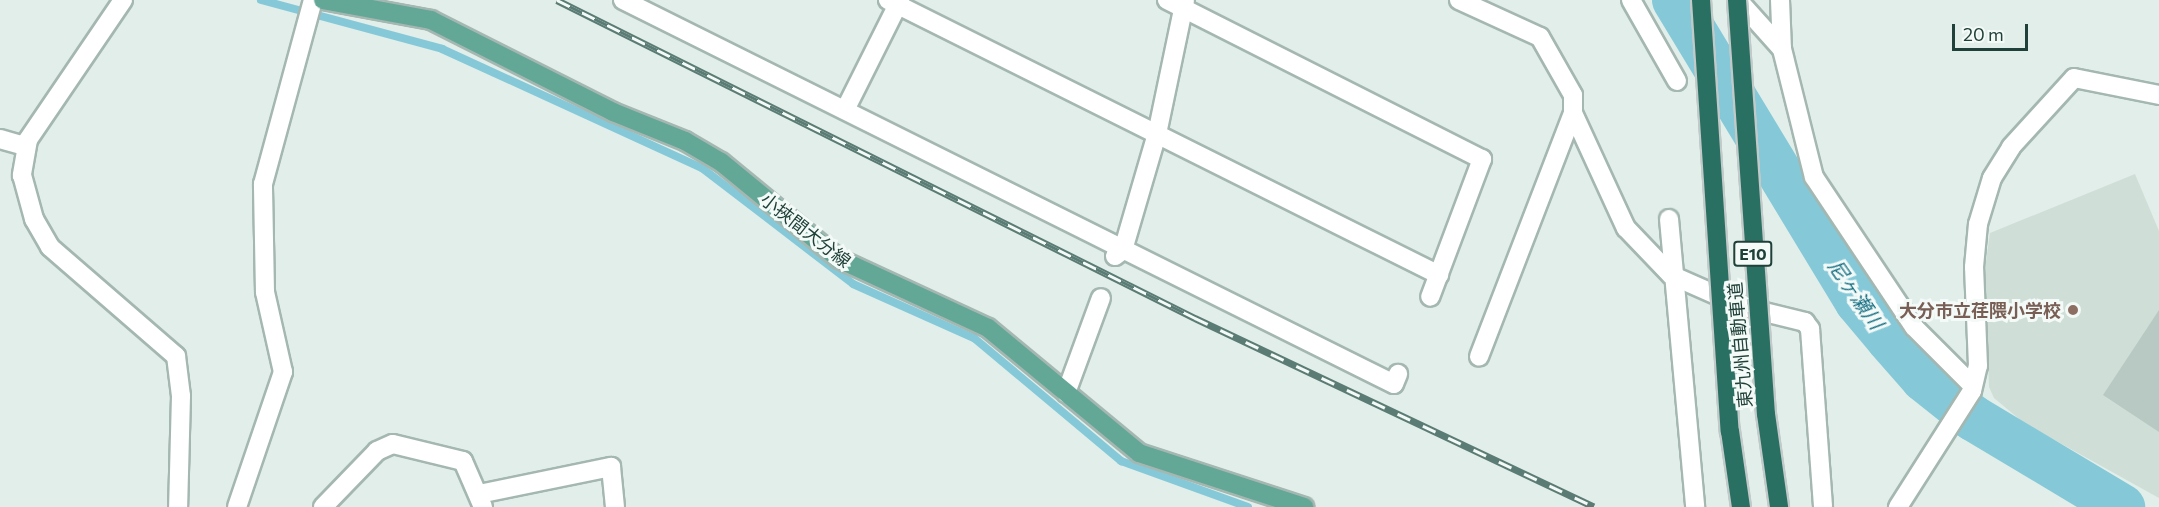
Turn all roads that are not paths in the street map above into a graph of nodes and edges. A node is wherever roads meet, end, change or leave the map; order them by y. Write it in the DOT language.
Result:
graph roads {
  1 [pos="123,0"];
  2 [pos="314,0"];
  3 [pos="323,0"];
  4 [pos="624,0"];
  5 [pos="1459,0"];
  6 [pos="1631,0"];
  7 [pos="1701,0"];
  8 [pos="1737,0"];
  9 [pos="1780,0"];
  10 [pos="895,2"];
  11 [pos="1178,3"];
  12 [pos="1782,48"];
  13 [pos="1677,81"];
  14 [pos="2159,95"];
  15 [pos="845,110"];
  16 [pos="1573,113"];
  17 [pos="1156,134"];
  18 [pos="0,139"];
  19 [pos="25,146"];
  20 [pos="1669,219"];
  21 [pos="1119,253"];
  22 [pos="1438,275"];
  23 [pos="1671,275"];
  24 [pos="1431,297"];
  25 [pos="1101,298"];
  26 [pos="1479,356"];
  27 [pos="1398,374"];
  28 [pos="1973,386"];
  29 [pos="1066,393"];
  30 [pos="1264,500"];
  31 [pos="481,501"];
  32 [pos="178,507"];
  33 [pos="237,507"];
  34 [pos="323,507"];
  35 [pos="615,507"];
  36 [pos="1304,507"];
  37 [pos="1695,507"];
  38 [pos="1741,507"];
  39 [pos="1779,507"];
  40 [pos="1823,507"];
  41 [pos="1898,507"];
  1 -- 19 [label="street"];
  2 -- 33 [label="street"];
  3 -- 29 [label="main road, 小挾間大分線"];
  4 -- 15 [label="street"];
  5 -- 16 [label="street"];
  6 -- 13 [label="street"];
  7 -- 38 [label="highway, 東九州自動車道 / E10, bridge"];
  8 -- 12 [label="street"];
  8 -- 39 [label="highway, 東九州自動車道 / E10, bridge"];
  9 -- 12 [label="street"];
  10 -- 15 [label="street"];
  10 -- 17 [label="street"];
  11 -- 17 [label="street"];
  11 -- 22 [label="street"];
  12 -- 28 [label="street"];
  14 -- 28 [label="street"];
  15 -- 21 [label="street"];
  16 -- 23 [label="street"];
  16 -- 26 [label="street"];
  17 -- 21 [label="street"];
  17 -- 22 [label="street"];
  18 -- 19 [label="street"];
  19 -- 32 [label="street"];
  20 -- 23 [label="street"];
  21 -- 27 [label="street"];
  22 -- 24 [label="street"];
  23 -- 37 [label="street"];
  23 -- 40 [label="street"];
  25 -- 29 [label="street"];
  28 -- 41 [label="street"];
  29 -- 30 [label="main road, 小挾間大分線"];
  30 -- 36 [label="main road, 小挾間大分線"];
  31 -- 34 [label="street"];
  31 -- 35 [label="street"];
}
